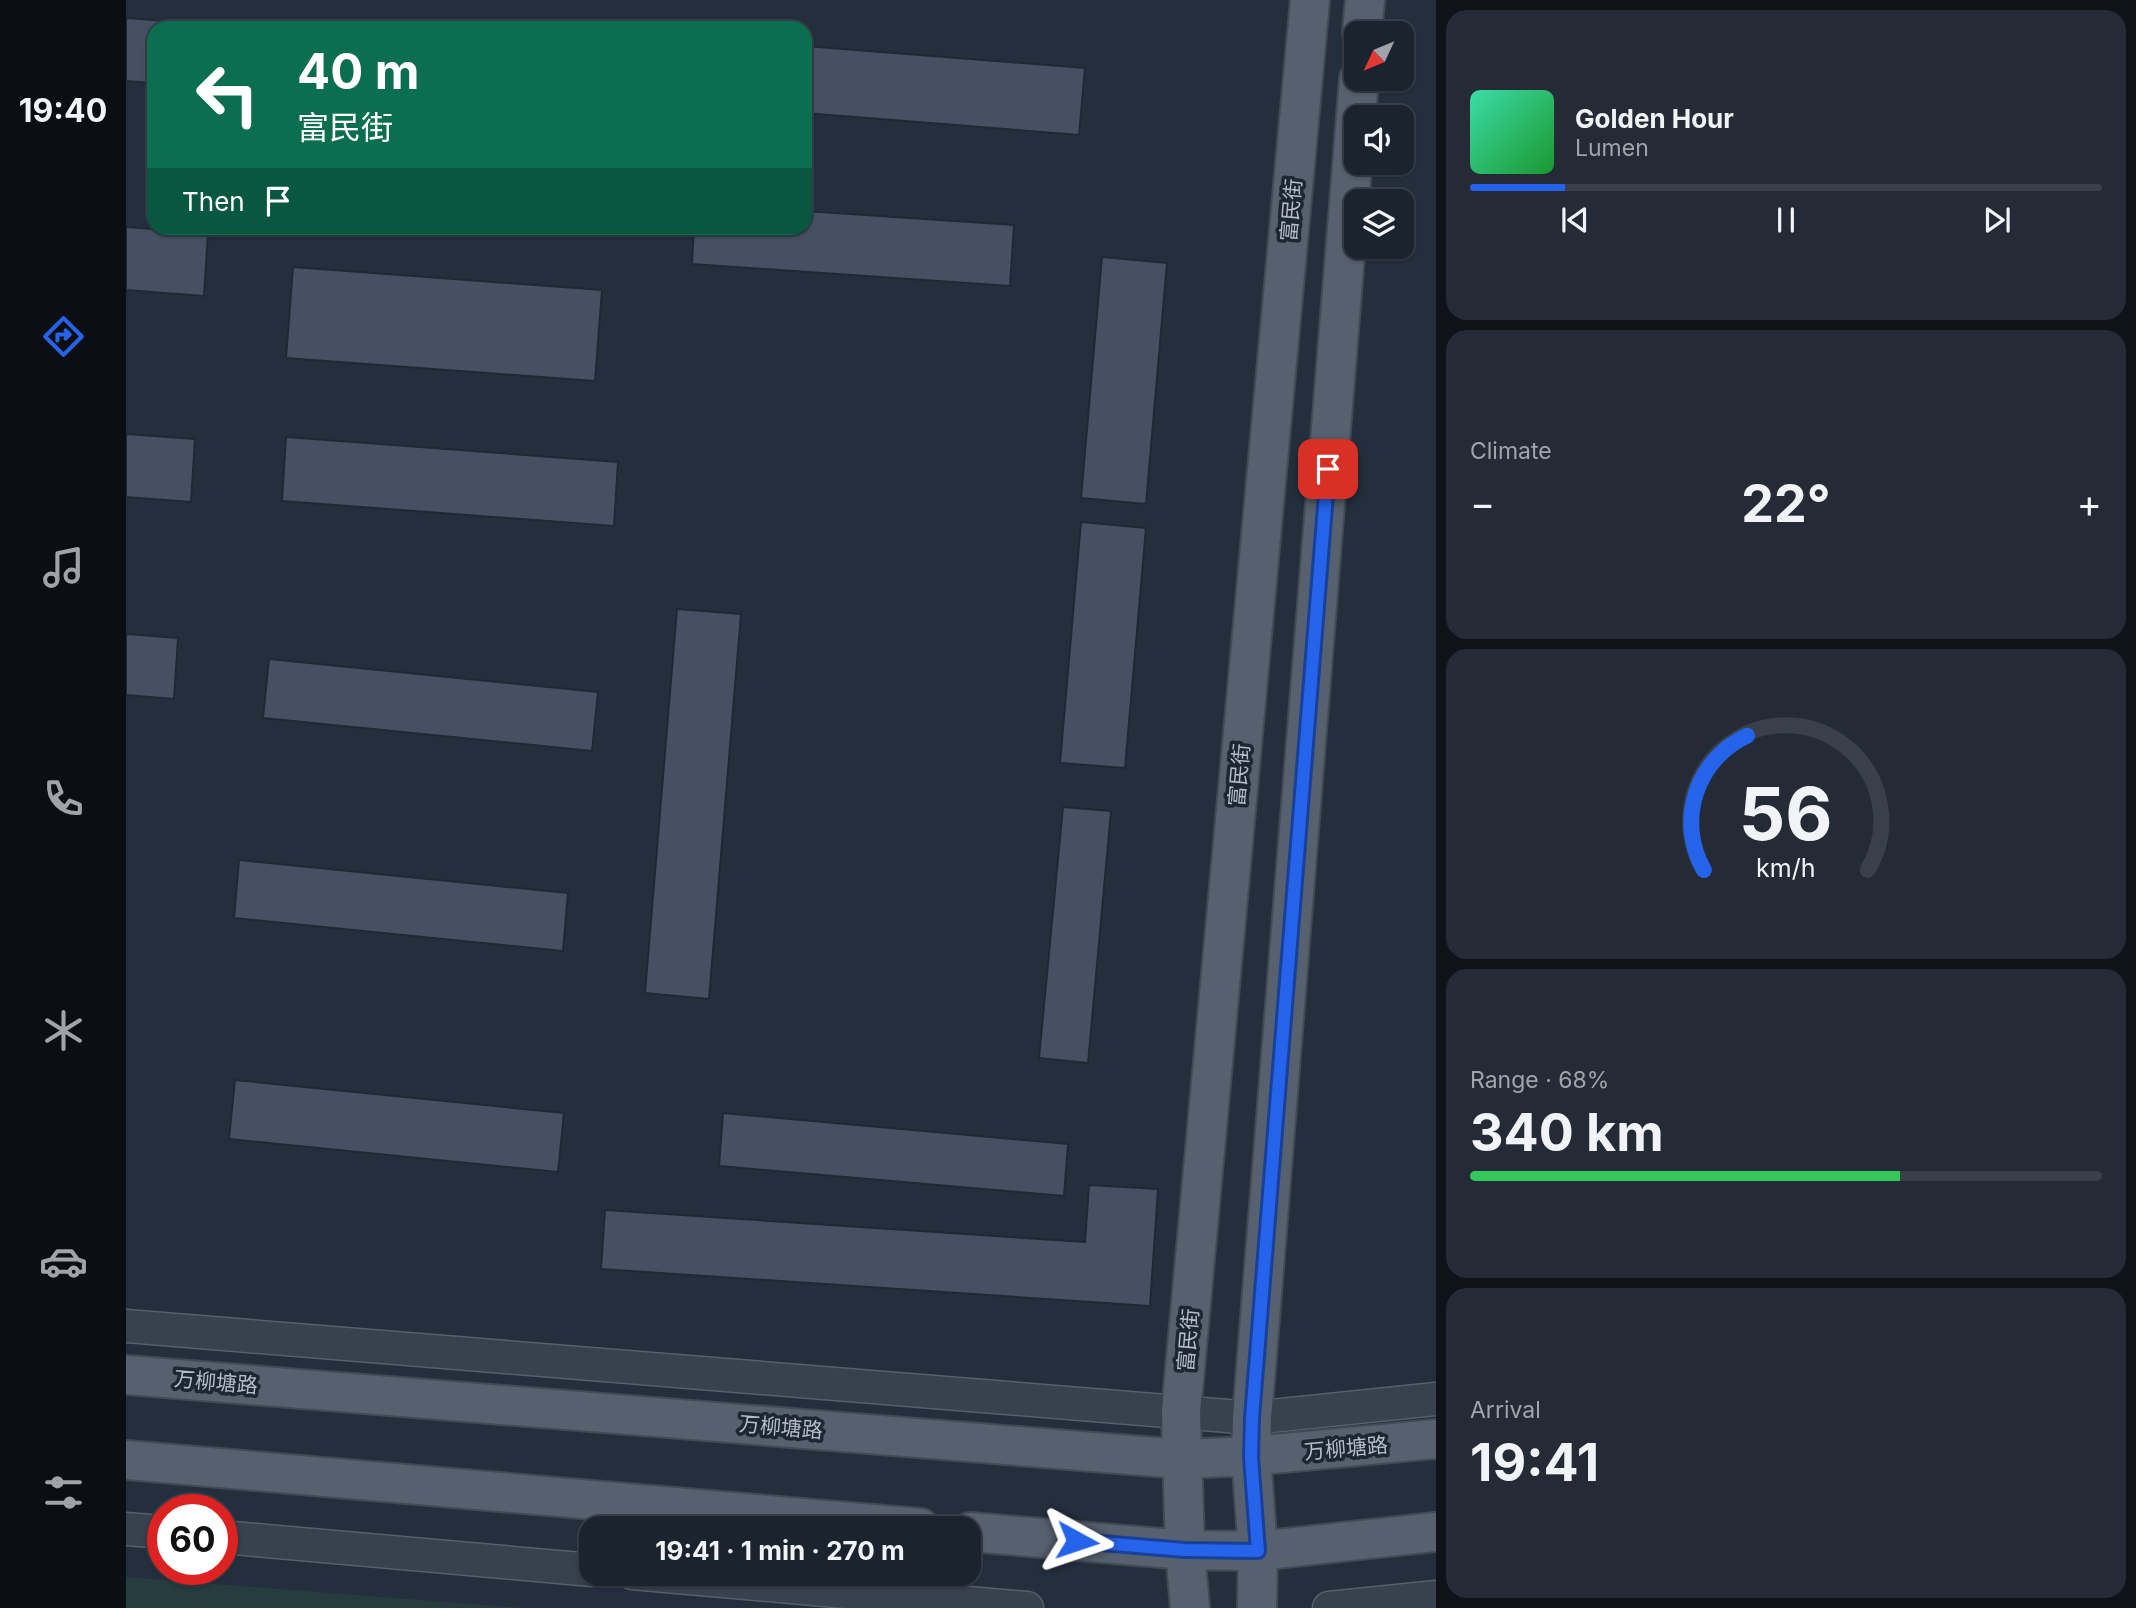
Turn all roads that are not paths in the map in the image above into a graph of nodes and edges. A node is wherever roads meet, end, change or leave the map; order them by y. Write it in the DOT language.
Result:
graph roads {
  1 [pos="1310,0"];
  2 [pos="1365,0"];
  3 [pos="1363,21"];
  4 [pos="1358,91"];
  5 [pos="126,1326"];
  6 [pos="126,1375"];
  7 [pos="1436,1399"];
  8 [pos="1181,1412"];
  9 [pos="1252,1418"];
  10 [pos="1436,1439"];
  11 [pos="1251,1457"];
  12 [pos="1181,1459"];
  13 [pos="126,1460"];
  14 [pos="780,1516"];
  15 [pos="126,1529"];
  16 [pos="147,1531"];
  17 [pos="1436,1532"];
  18 [pos="981,1533"];
  19 [pos="238,1538"];
  20 [pos="1185,1550"];
  21 [pos="1258,1551"];
  22 [pos="579,1569"];
  23 [pos="779,1586"];
  24 [pos="1436,1597"];
  25 [pos="1027,1608"];
  26 [pos="1190,1608"];
  27 [pos="1257,1608"];
  28 [pos="1329,1608"];
  1 -- 8 [label="main road, 富民街"];
  2 -- 3 [label="main road"];
  4 -- 9 [label="main road"];
  5 -- 8 [label="street"];
  6 -- 12 [label="main road, 万柳塘路"];
  7 -- 9 [label="street"];
  8 -- 9 [label="street"];
  8 -- 12 [label="main road, 富民街"];
  9 -- 11 [label="main road"];
  10 -- 11 [label="main road, 万柳塘路"];
  11 -- 12 [label="main road, 万柳塘路"];
  11 -- 21 [label="main road"];
  12 -- 20 [label="main road, 富民街"];
  13 -- 14 [label="main road"];
  15 -- 16 [label="street"];
  17 -- 21 [label="main road"];
  18 -- 20 [label="main road"];
  19 -- 22 [label="street"];
  20 -- 21 [label="main road"];
  20 -- 26 [label="main road, 富民街"];
  21 -- 27 [label="main road"];
  23 -- 25 [label="street"];
  24 -- 28 [label="street"];
}
